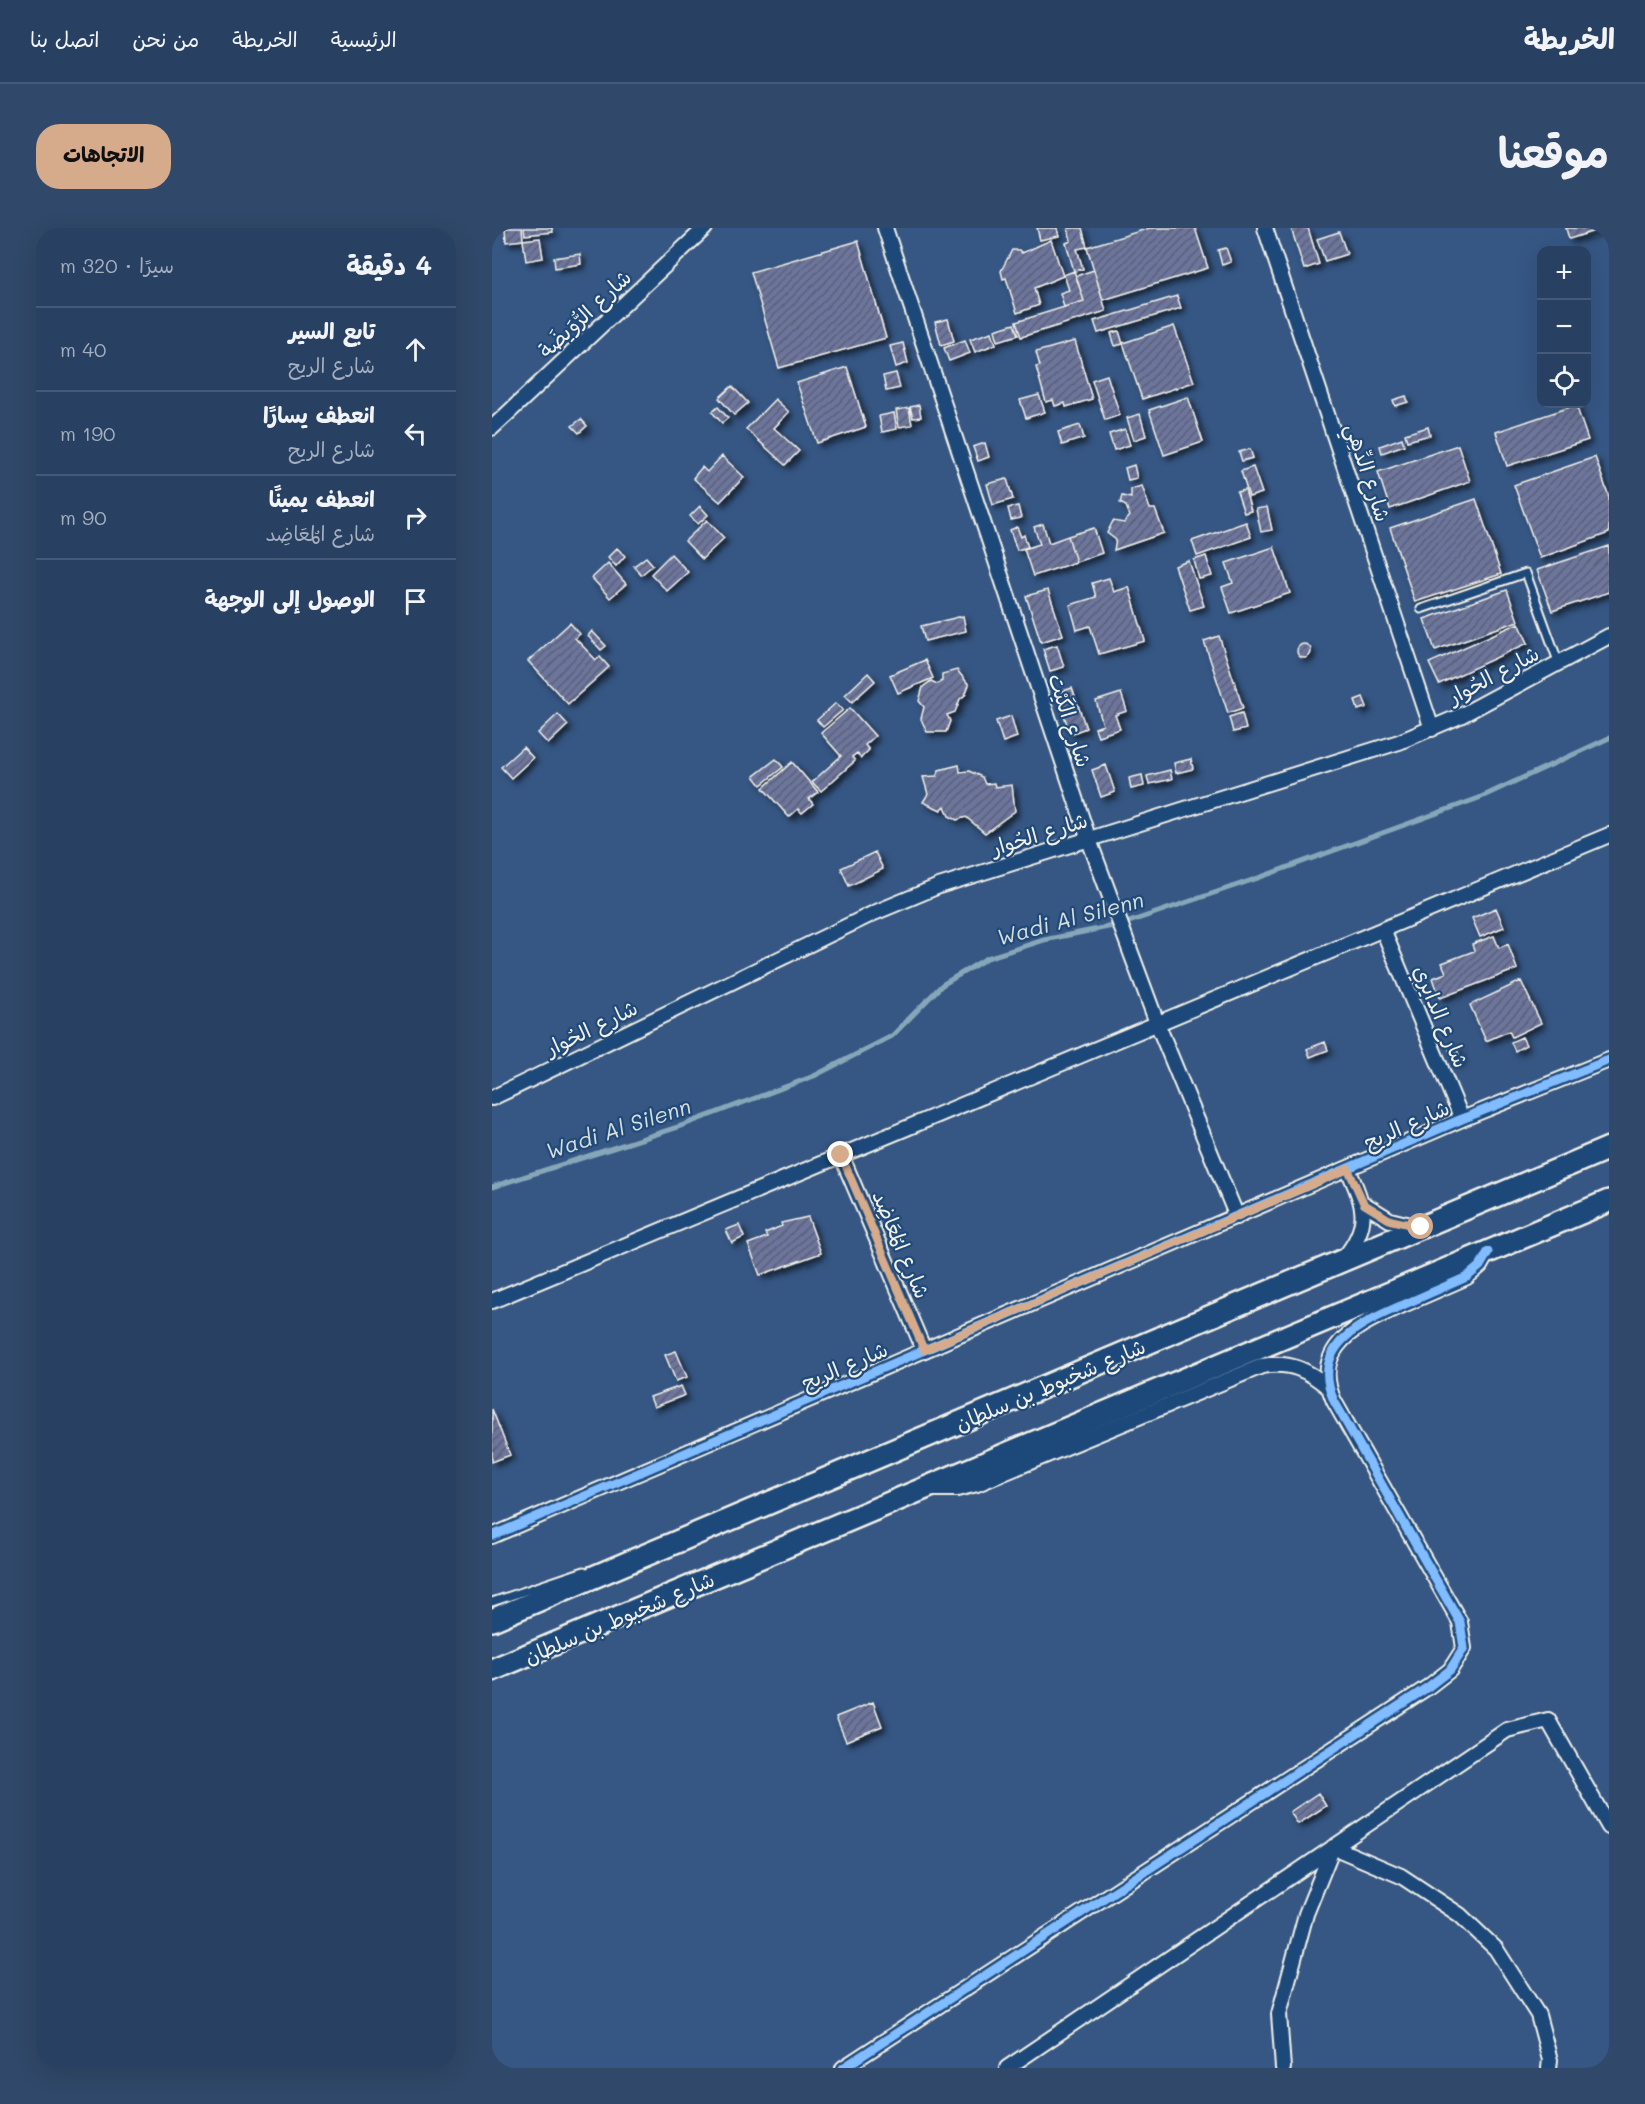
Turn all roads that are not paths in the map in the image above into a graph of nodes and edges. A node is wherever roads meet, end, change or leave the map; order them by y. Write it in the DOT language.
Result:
graph roads {
  1 [pos="705,228"];
  2 [pos="885,228"];
  3 [pos="1265,228"];
  4 [pos="492,428"];
  5 [pos="1420,609"];
  6 [pos="1609,636"];
  7 [pos="1558,664"];
  8 [pos="1432,729"];
  9 [pos="1609,835"];
  10 [pos="1089,840"];
  11 [pos="1383,930"];
  12 [pos="1156,1023"];
  13 [pos="1609,1060"];
  14 [pos="492,1098"];
  15 [pos="1462,1119"];
  16 [pos="1609,1148"];
  17 [pos="841,1155"];
  18 [pos="1348,1169"];
  19 [pos="1609,1201"];
  20 [pos="1364,1204"];
  21 [pos="1237,1217"];
  22 [pos="1421,1227"];
  23 [pos="1488,1252"];
  24 [pos="1342,1261"];
  25 [pos="492,1301"];
  26 [pos="924,1350"];
  27 [pos="1329,1388"];
  28 [pos="927,1488"];
  29 [pos="492,1536"];
  30 [pos="627,1563"];
  31 [pos="492,1602"];
  32 [pos="492,1620"];
  33 [pos="492,1670"];
  34 [pos="1609,1827"];
  35 [pos="1333,1847"];
  36 [pos="843,2068"];
  37 [pos="1007,2068"];
  38 [pos="1282,2068"];
  39 [pos="1549,2068"];
  1 -- 4 [label="street, شارع الرُّوَيضَة"];
  2 -- 10 [label="street, شارع الكَيْت"];
  3 -- 8 [label="street, شارع الدِّهِي"];
  5 -- 7 [label="lane"];
  6 -- 7 [label="street, شارع الحُوار"];
  7 -- 8 [label="street, شارع الحُوار"];
  8 -- 10 [label="street, شارع الحُوار"];
  9 -- 11 [label="street"];
  10 -- 12 [label="street, شارع الكَيْت"];
  10 -- 14 [label="street, شارع الحُوار"];
  11 -- 12 [label="street"];
  11 -- 15 [label="street, شارع الدايري"];
  12 -- 17 [label="street"];
  12 -- 21 [label="street, شارع الكَيْت"];
  13 -- 15 [label="street, شارع الريح"];
  15 -- 18 [label="street, شارع الريح"];
  16 -- 22 [label="main road, شارع شخبوط بن سلطان"];
  17 -- 25 [label="street"];
  17 -- 26 [label="street, شارع المُعَاضِد"];
  18 -- 20 [label="street, شارع الريح"];
  18 -- 21 [label="street, شارع الريح"];
  19 -- 23 [label="main road, شارع شخبوط بن سلطان"];
  20 -- 22 [label="street"];
  20 -- 24 [label="street"];
  21 -- 26 [label="street, شارع الريح"];
  22 -- 24 [label="main road, شارع شخبوط بن سلطان"];
  23 -- 27 [label="street"];
  23 -- 28 [label="main road, شارع شخبوط بن سلطان"];
  24 -- 30 [label="main road, شارع شخبوط بن سلطان"];
  26 -- 29 [label="street, شارع الريح"];
  27 -- 28 [label="street"];
  27 -- 36 [label="street"];
  28 -- 33 [label="main road, شارع شخبوط بن سلطان"];
  30 -- 31 [label="lane"];
  30 -- 32 [label="main road, شارع شخبوط بن سلطان"];
  34 -- 35 [label="street"];
  35 -- 37 [label="street"];
  35 -- 38 [label="street"];
  35 -- 39 [label="street"];
}
